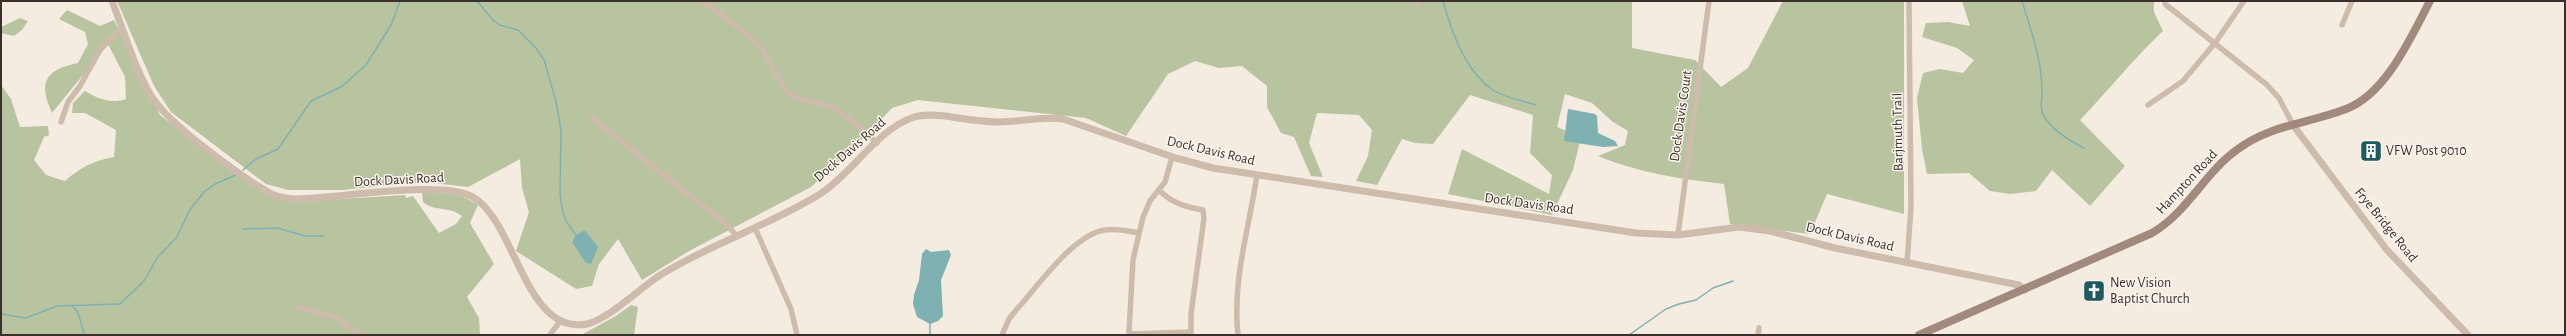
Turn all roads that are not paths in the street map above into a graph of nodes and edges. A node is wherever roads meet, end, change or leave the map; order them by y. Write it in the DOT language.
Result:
graph roads {
  1 [pos="112,1"];
  2 [pos="701,1"];
  3 [pos="1709,1"];
  4 [pos="1909,1"];
  5 [pos="2244,1"];
  6 [pos="2352,1"];
  7 [pos="2430,1"];
  8 [pos="2165,4"];
  9 [pos="2342,25"];
  10 [pos="122,26"];
  11 [pos="2215,44"];
  12 [pos="2148,105"];
  13 [pos="592,118"];
  14 [pos="61,122"];
  15 [pos="2293,124"];
  16 [pos="877,143"];
  17 [pos="1172,157"];
  18 [pos="1257,175"];
  19 [pos="1160,191"];
  20 [pos="755,228"];
  21 [pos="1139,233"];
  22 [pos="1678,235"];
  23 [pos="738,236"];
  24 [pos="1907,263"];
  25 [pos="2024,290"];
  26 [pos="298,307"];
  27 [pos="561,320"];
  28 [pos="1759,328"];
  29 [pos="1191,334"];
  30 [pos="360,335"];
  31 [pos="550,335"];
  32 [pos="797,335"];
  33 [pos="1002,335"];
  34 [pos="1238,335"];
  35 [pos="1758,335"];
  36 [pos="1919,335"];
  37 [pos="2468,335"];
  1 -- 10 [label="street, Dock Davis Road"];
  2 -- 16 [label="street"];
  3 -- 22 [label="street, Dock Davis Court"];
  4 -- 24 [label="street, Barjmuth Trail"];
  5 -- 11 [label="street"];
  6 -- 9 [label="street"];
  7 -- 15 [label="main road, Hampton Road"];
  8 -- 11 [label="street"];
  10 -- 14 [label="street"];
  10 -- 27 [label="street, Dock Davis Road"];
  11 -- 12 [label="street"];
  11 -- 15 [label="street"];
  13 -- 23 [label="street"];
  15 -- 25 [label="main road, Hampton Road"];
  15 -- 37 [label="street, Frye Bridge Road"];
  16 -- 17 [label="street, Dock Davis Road"];
  16 -- 20 [label="street, Dock Davis Road"];
  17 -- 18 [label="street, Dock Davis Road"];
  17 -- 19 [label="street"];
  18 -- 22 [label="street, Dock Davis Road"];
  18 -- 34 [label="street"];
  19 -- 21 [label="street"];
  19 -- 29 [label="street"];
  20 -- 23 [label="street, Dock Davis Road"];
  20 -- 32 [label="street"];
  21 -- 29 [label="street"];
  21 -- 33 [label="street"];
  22 -- 24 [label="street, Dock Davis Road"];
  23 -- 27 [label="street, Dock Davis Road"];
  24 -- 25 [label="street, Dock Davis Road"];
  25 -- 36 [label="main road, Hampton Road"];
  26 -- 30 [label="street"];
  27 -- 31 [label="street"];
  28 -- 35 [label="street"];
}
